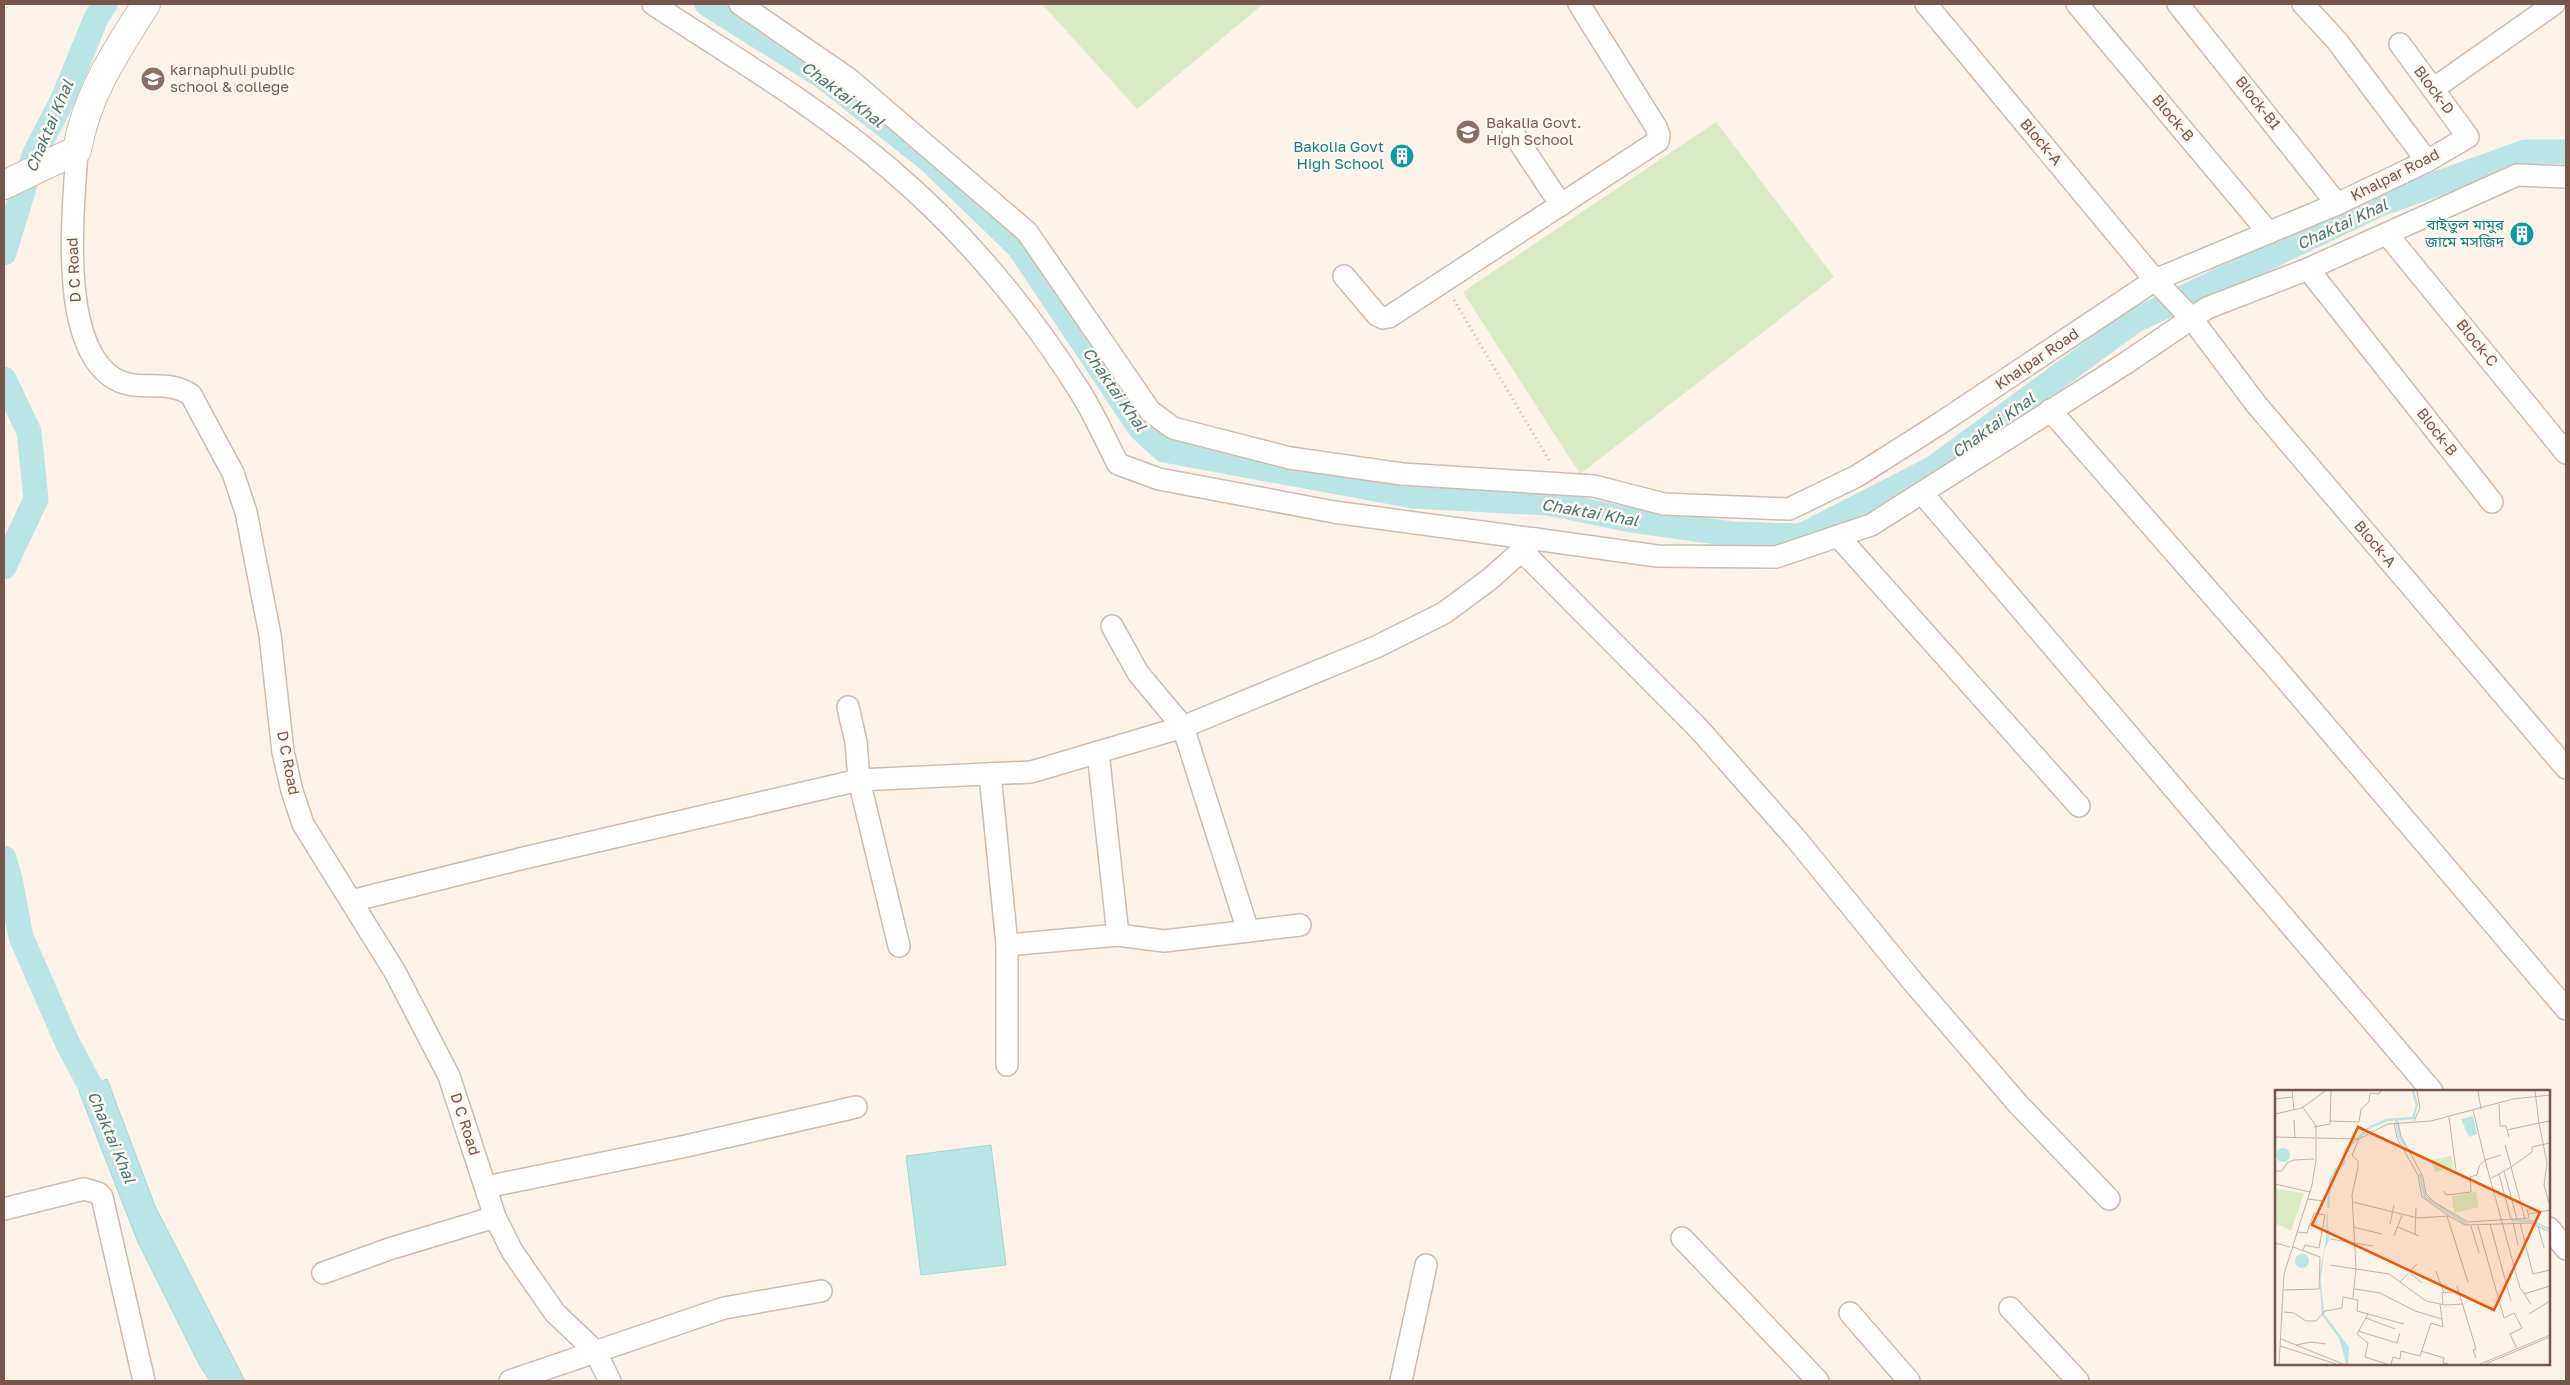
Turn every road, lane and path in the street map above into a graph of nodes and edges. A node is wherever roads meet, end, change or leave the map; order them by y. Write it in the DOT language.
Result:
graph roads {
  1 [pos="146,4"];
  2 [pos="653,4"];
  3 [pos="740,4"];
  4 [pos="1580,4"];
  5 [pos="1926,4"];
  6 [pos="2077,4"];
  7 [pos="2178,4"];
  8 [pos="2303,4"];
  9 [pos="2554,4"];
  10 [pos="2400,44"];
  11 [pos="2433,89"];
  12 [pos="1512,133"];
  13 [pos="2468,137"];
  14 [pos="78,142"];
  15 [pos="2427,161"];
  16 [pos="4,171"];
  17 [pos="2566,177"];
  18 [pos="4,185"];
  19 [pos="2337,204"];
  20 [pos="1561,205"];
  21 [pos="2269,233"];
  22 [pos="2387,234"];
  23 [pos="2308,269"];
  24 [pos="1344,276"];
  25 [pos="2155,280"];
  26 [pos="1444,283"];
  27 [pos="2192,319"];
  28 [pos="2050,410"];
  29 [pos="2566,453"];
  30 [pos="1564,484"];
  31 [pos="1922,493"];
  32 [pos="2492,502"];
  33 [pos="1838,536"];
  34 [pos="1528,545"];
  35 [pos="1112,626"];
  36 [pos="848,707"];
  37 [pos="1183,727"];
  38 [pos="1098,752"];
  39 [pos="2565,767"];
  40 [pos="990,774"];
  41 [pos="859,780"];
  42 [pos="2079,806"];
  43 [pos="351,901"];
  44 [pos="1300,925"];
  45 [pos="1248,931"];
  46 [pos="1118,936"];
  47 [pos="1007,945"];
  48 [pos="898,946"];
  49 [pos="2566,1009"];
  50 [pos="1007,1064"];
  51 [pos="2431,1090"];
  52 [pos="856,1108"];
  53 [pos="486,1187"];
  54 [pos="2109,1199"];
  55 [pos="4,1210"];
  56 [pos="495,1217"];
  57 [pos="2550,1229"];
  58 [pos="1682,1238"];
  59 [pos="2566,1249"];
  60 [pos="1426,1265"];
  61 [pos="323,1273"];
  62 [pos="821,1292"];
  63 [pos="2010,1308"];
  64 [pos="1850,1313"];
  65 [pos="595,1351"];
  66 [pos="144,1381"];
  67 [pos="510,1381"];
  68 [pos="610,1381"];
  69 [pos="1401,1381"];
  70 [pos="1818,1381"];
  71 [pos="1909,1381"];
  72 [pos="2078,1381"];
  1 -- 14 [label="street"];
  2 -- 34 [label="street"];
  3 -- 30 [label="street, Khalpar Road"];
  4 -- 20 [label="street"];
  5 -- 25 [label="street, Block-A"];
  6 -- 21 [label="street, Block-B"];
  7 -- 19 [label="street, Block-B1"];
  8 -- 15 [label="street"];
  9 -- 11 [label="street"];
  10 -- 11 [label="street, Block-D"];
  11 -- 13 [label="street, Block-D"];
  12 -- 20 [label="street"];
  13 -- 15 [label="street, Khalpar Road"];
  14 -- 16 [label="street"];
  14 -- 18 [label="street"];
  14 -- 43 [label="street, D C Road"];
  15 -- 19 [label="street, Khalpar Road"];
  17 -- 22 [label="street"];
  19 -- 21 [label="street, Khalpar Road"];
  20 -- 26 [label="street"];
  21 -- 25 [label="street, Khalpar Road"];
  22 -- 23 [label="street"];
  22 -- 29 [label="street, Block-C"];
  23 -- 27 [label="street"];
  23 -- 32 [label="street, Block-B"];
  24 -- 26 [label="street"];
  25 -- 27 [label="street, Block-A"];
  25 -- 30 [label="street, Khalpar Road"];
  26 -- 30 [label="path"];
  27 -- 28 [label="street"];
  27 -- 39 [label="street, Block-A"];
  28 -- 31 [label="street"];
  28 -- 49 [label="street"];
  31 -- 33 [label="street"];
  31 -- 51 [label="street"];
  33 -- 34 [label="street"];
  33 -- 42 [label="street"];
  34 -- 37 [label="street"];
  34 -- 54 [label="street"];
  35 -- 37 [label="street"];
  36 -- 41 [label="street"];
  37 -- 38 [label="street"];
  37 -- 45 [label="street"];
  38 -- 40 [label="street"];
  38 -- 46 [label="street"];
  40 -- 41 [label="street"];
  40 -- 47 [label="street"];
  41 -- 43 [label="street"];
  41 -- 48 [label="street"];
  43 -- 53 [label="street, D C Road"];
  44 -- 45 [label="street"];
  45 -- 46 [label="street"];
  46 -- 47 [label="street"];
  47 -- 50 [label="street"];
  52 -- 53 [label="street"];
  53 -- 56 [label="street, D C Road"];
  55 -- 66 [label="street"];
  56 -- 61 [label="street"];
  56 -- 65 [label="street, D C Road"];
  57 -- 59 [label="street"];
  58 -- 70 [label="street"];
  60 -- 69 [label="street"];
  62 -- 65 [label="street"];
  63 -- 72 [label="street"];
  64 -- 71 [label="street"];
  65 -- 67 [label="street"];
  65 -- 68 [label="street, D C Road"];
}
